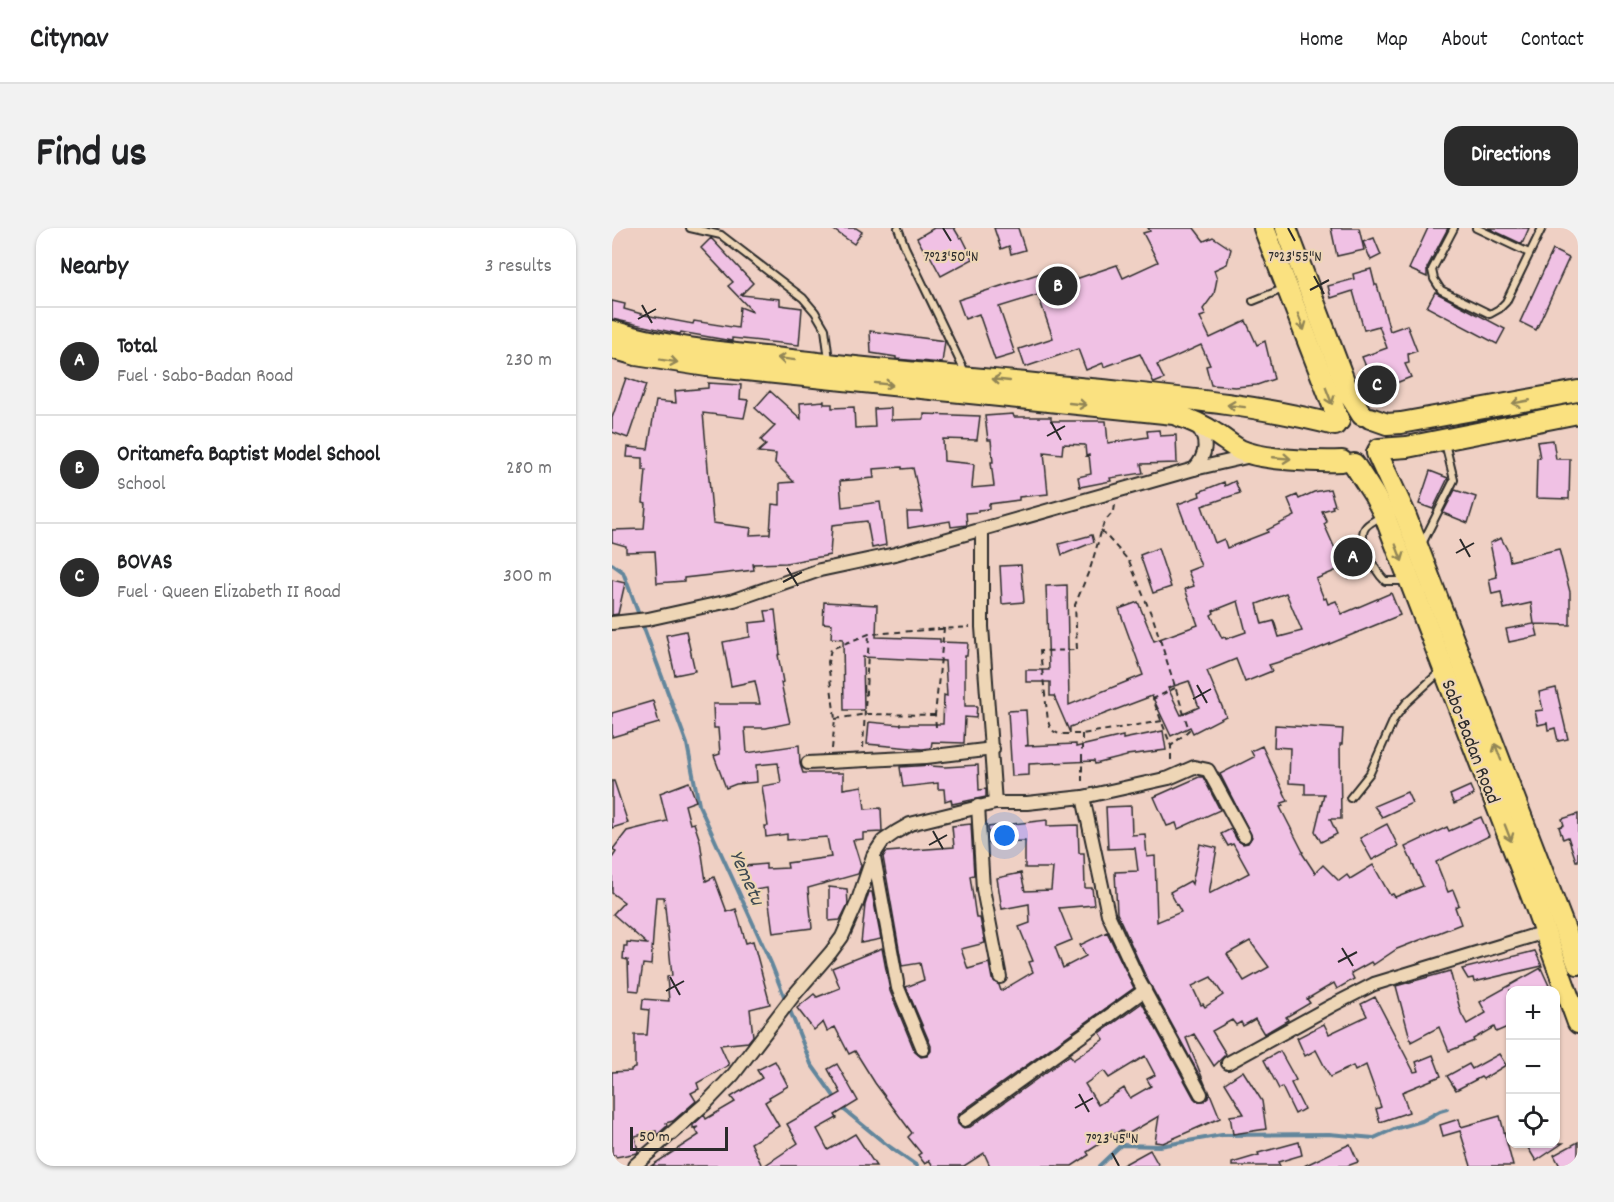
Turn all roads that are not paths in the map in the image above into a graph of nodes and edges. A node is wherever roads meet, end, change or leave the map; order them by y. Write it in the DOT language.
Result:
graph roads {
  1 [pos="690,228"];
  2 [pos="898,228"];
  3 [pos="1264,228"];
  4 [pos="1286,228"];
  5 [pos="1454,228"];
  6 [pos="1476,228"];
  7 [pos="1542,228"];
  8 [pos="1529,253"];
  9 [pos="1287,287"];
  10 [pos="1253,301"];
  11 [pos="612,331"];
  12 [pos="612,348"];
  13 [pos="1328,367"];
  14 [pos="829,371"];
  15 [pos="969,385"];
  16 [pos="1578,392"];
  17 [pos="1578,413"];
  18 [pos="1366,416"];
  19 [pos="1190,419"];
  20 [pos="1337,423"];
  21 [pos="1444,439"];
  22 [pos="1378,451"];
  23 [pos="1256,455"];
  24 [pos="1348,463"];
  25 [pos="1194,469"];
  26 [pos="1384,514"];
  27 [pos="982,530"];
  28 [pos="1419,549"];
  29 [pos="1410,581"];
  30 [pos="617,623"];
  31 [pos="1444,668"];
  32 [pos="993,749"];
  33 [pos="808,763"];
  34 [pos="1083,798"];
  35 [pos="1350,798"];
  36 [pos="995,803"];
  37 [pos="978,806"];
  38 [pos="1244,836"];
  39 [pos="873,856"];
  40 [pos="1544,901"];
  41 [pos="1545,932"];
  42 [pos="1578,964"];
  43 [pos="1000,977"];
  44 [pos="1144,990"];
  45 [pos="1578,1023"];
  46 [pos="923,1049"];
  47 [pos="1228,1063"];
  48 [pos="1201,1094"];
  49 [pos="965,1120"];
  50 [pos="634,1166"];
  1 -- 14 [label="lane"];
  2 -- 15 [label="lane"];
  3 -- 9 [label="highway"];
  4 -- 13 [label="highway"];
  5 -- 8 [label="lane"];
  6 -- 8 [label="lane"];
  7 -- 8 [label="lane"];
  9 -- 10 [label="lane"];
  9 -- 13 [label="highway, one-way"];
  14 -- 11 [label="highway, one-way"];
  12 -- 14 [label="highway, one-way"];
  13 -- 18 [label="highway"];
  13 -- 20 [label="highway, one-way"];
  14 -- 15 [label="highway"];
  15 -- 19 [label="highway, one-way"];
  20 -- 15 [label="highway, one-way"];
  16 -- 18 [label="highway, one-way"];
  17 -- 21 [label="highway"];
  18 -- 20 [label="highway"];
  18 -- 22 [label="highway"];
  19 -- 23 [label="highway"];
  19 -- 25 [label="street"];
  20 -- 24 [label="highway"];
  21 -- 22 [label="highway"];
  21 -- 28 [label="lane"];
  22 -- 24 [label="highway"];
  22 -- 28 [label="highway, Sabo-Badan Road"];
  23 -- 24 [label="highway, one-way"];
  23 -- 25 [label="street"];
  24 -- 26 [label="highway, Sabo-Badan Road"];
  25 -- 27 [label="street"];
  26 -- 29 [label="highway, Sabo-Badan Road, one-way"];
  26 -- 29 [label="lane"];
  27 -- 30 [label="street"];
  27 -- 32 [label="street"];
  40 -- 28 [label="highway, Sabo-Badan Road, one-way"];
  29 -- 31 [label="highway, Sabo-Badan Road"];
  31 -- 35 [label="lane"];
  31 -- 40 [label="highway, Sabo-Badan Road, one-way"];
  32 -- 33 [label="street"];
  32 -- 36 [label="street"];
  34 -- 36 [label="street"];
  34 -- 38 [label="street"];
  34 -- 44 [label="street"];
  36 -- 37 [label="street"];
  37 -- 39 [label="street"];
  37 -- 43 [label="street"];
  39 -- 46 [label="street"];
  39 -- 50 [label="street"];
  40 -- 41 [label="highway, Sabo-Badan Road"];
  40 -- 42 [label="highway, Sabo-Badan Road"];
  41 -- 45 [label="highway, Sabo-Badan Road"];
  41 -- 47 [label="street"];
  44 -- 48 [label="street"];
  44 -- 49 [label="street"];
}
